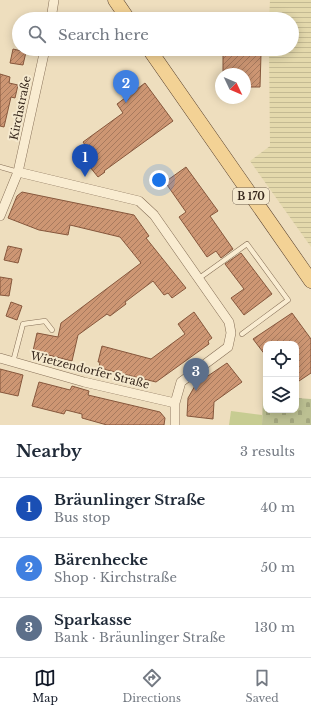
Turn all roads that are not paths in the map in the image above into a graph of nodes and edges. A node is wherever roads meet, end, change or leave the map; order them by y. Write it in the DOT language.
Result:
graph roads {
  1 [pos="54,0"];
  2 [pos="115,0"];
  3 [pos="52,12"];
  4 [pos="123,12"];
  5 [pos="43,56"];
  6 [pos="153,56"];
  7 [pos="0,167"];
  8 [pos="18,172"];
  9 [pos="0,216"];
  10 [pos="198,279"];
  11 [pos="311,282"];
  12 [pos="52,330"];
  13 [pos="242,334"];
  14 [pos="0,358"];
  15 [pos="13,362"];
  16 [pos="175,403"];
  17 [pos="176,425"];
  1 -- 3 [label="street"];
  2 -- 4 [label="main road"];
  5 -- 8 [label="street, Kirchstraße"];
  6 -- 11 [label="main road, B 170"];
  7 -- 8 [label="lane"];
  8 -- 9 [label="street, Kirchstraße"];
  8 -- 10 [label="street"];
  10 -- 13 [label="lane"];
  10 -- 16 [label="street"];
  12 -- 15 [label="lane"];
  14 -- 15 [label="street, Wietzendorfer Straße"];
  15 -- 16 [label="street, Wietzendorfer Straße"];
  16 -- 17 [label="street"];
}
